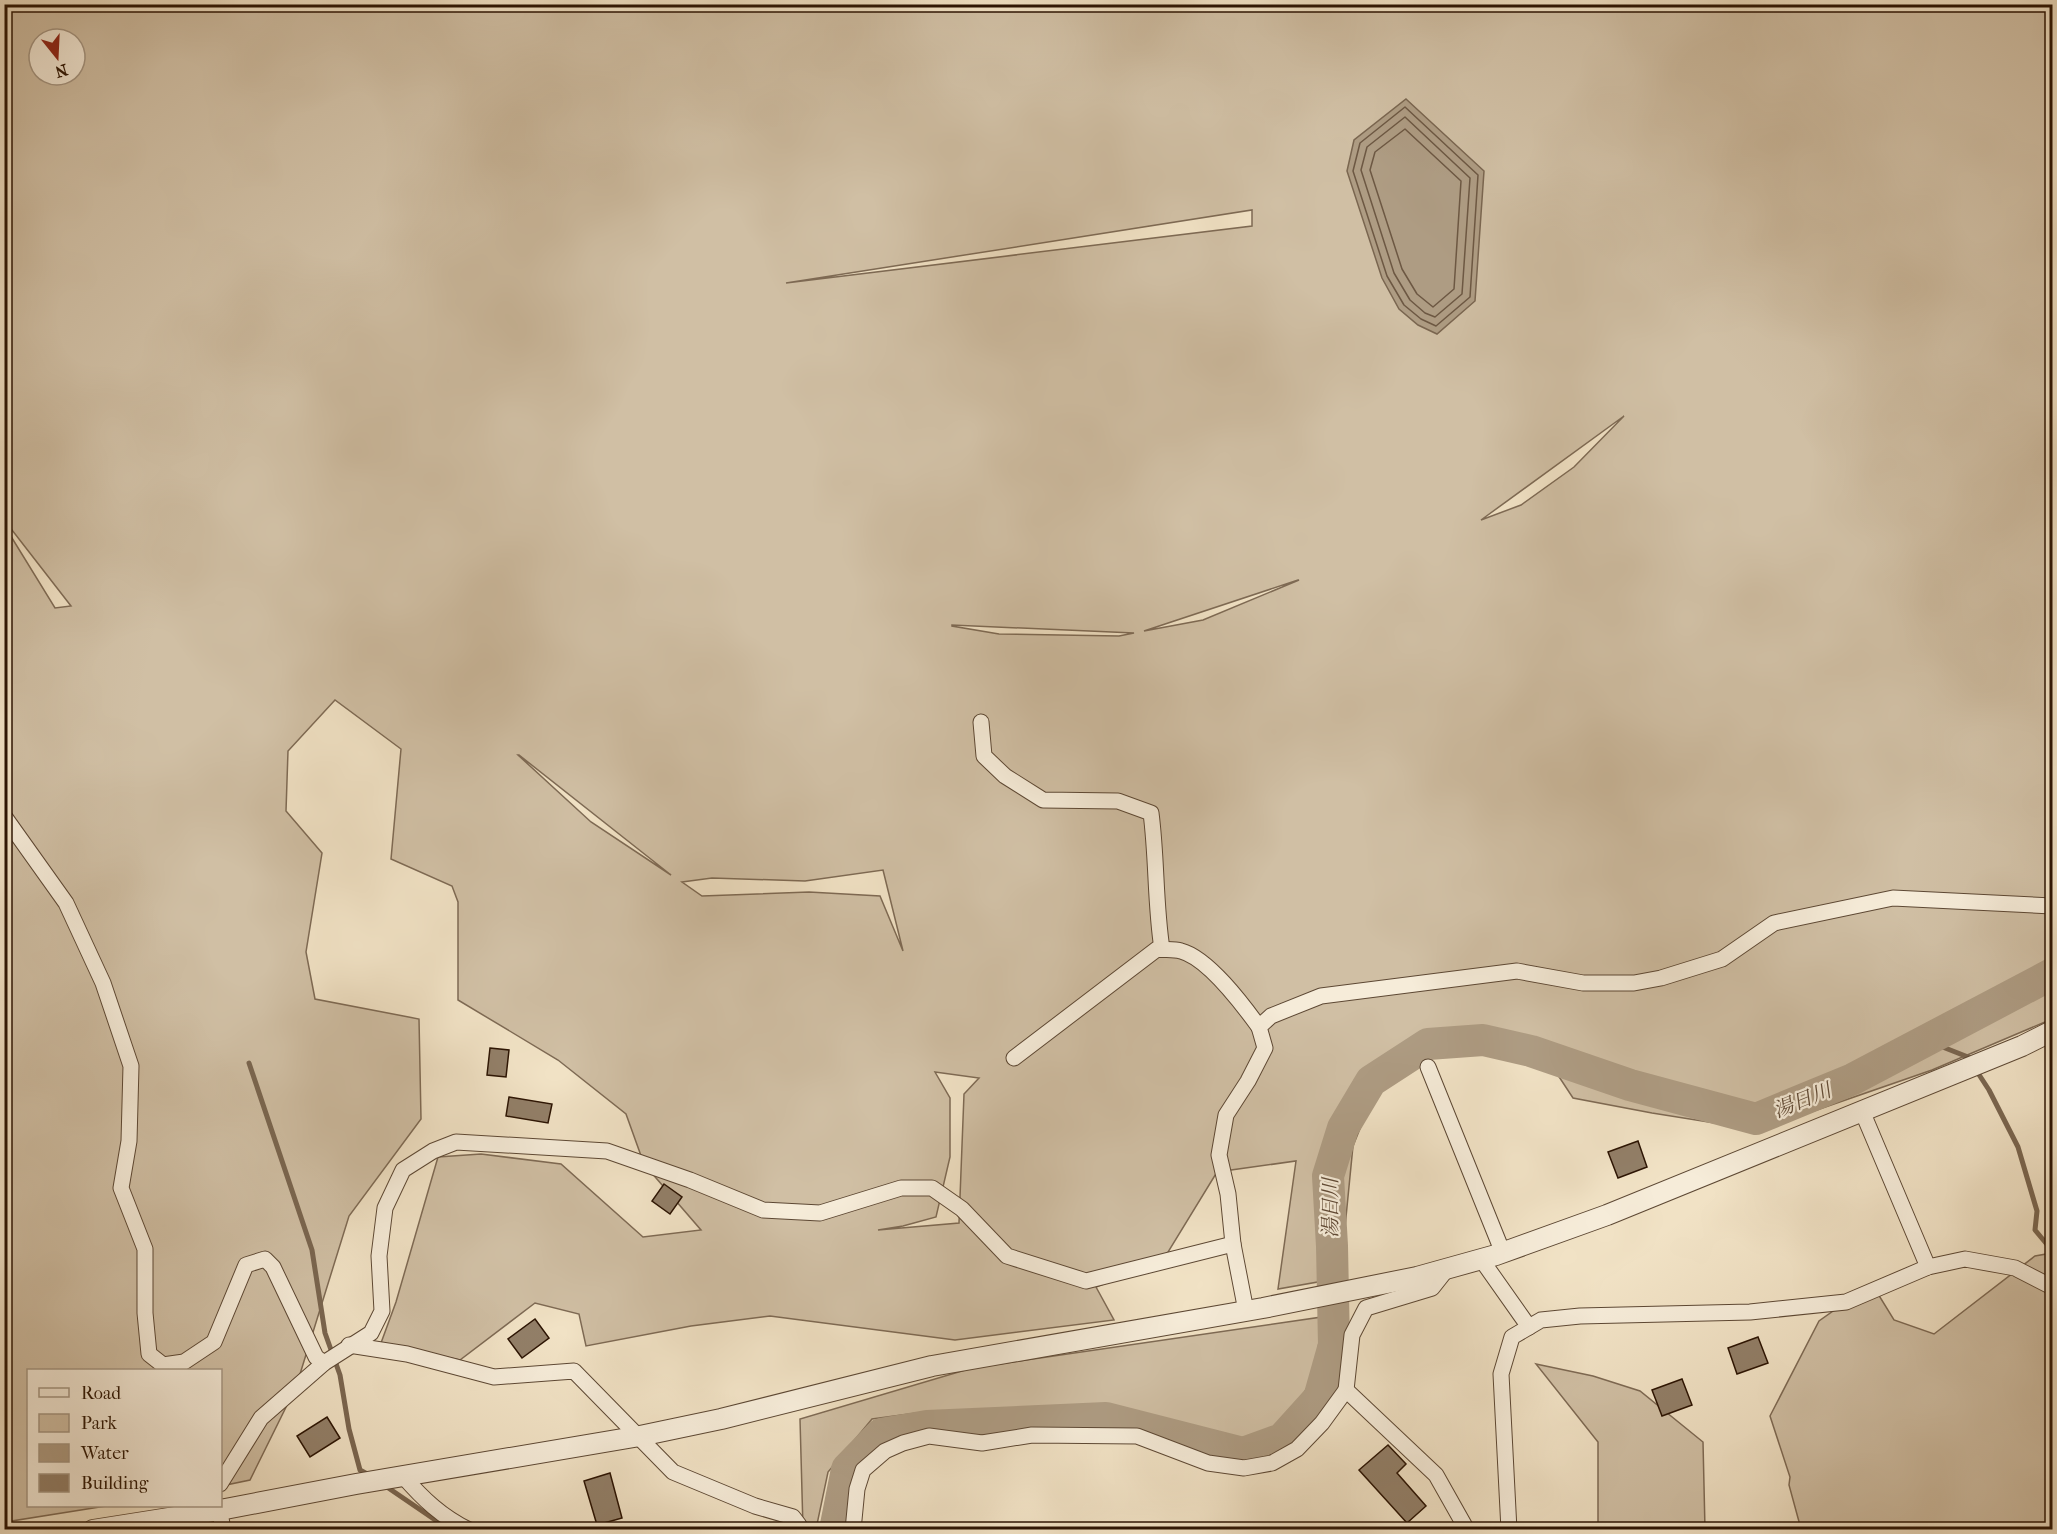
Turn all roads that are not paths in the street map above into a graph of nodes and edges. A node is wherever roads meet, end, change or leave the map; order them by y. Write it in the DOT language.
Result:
graph roads {
  1 [pos="981,722"];
  2 [pos="4,816"];
  3 [pos="2052,906"];
  4 [pos="1162,950"];
  5 [pos="1259,1027"];
  6 [pos="2052,1031"];
  7 [pos="1014,1058"];
  8 [pos="1428,1067"];
  9 [pos="1862,1111"];
  10 [pos="1233,1244"];
  11 [pos="1503,1253"];
  12 [pos="1481,1259"];
  13 [pos="1928,1267"];
  14 [pos="1446,1269"];
  15 [pos="2052,1287"];
  16 [pos="1254,1310"];
  17 [pos="1529,1327"];
  18 [pos="349,1345"];
  19 [pos="324,1363"];
  20 [pos="1346,1390"];
  21 [pos="640,1436"];
  22 [pos="403,1476"];
  23 [pos="222,1481"];
  24 [pos="221,1515"];
  25 [pos="451,1526"];
  26 [pos="93,1530"];
  27 [pos="469,1530"];
  28 [pos="799,1530"];
  29 [pos="853,1530"];
  30 [pos="1467,1530"];
  31 [pos="1509,1530"];
  1 -- 4 [label="street"];
  2 -- 19 [label="street"];
  3 -- 5 [label="street"];
  4 -- 5 [label="street"];
  4 -- 7 [label="street"];
  5 -- 10 [label="street"];
  6 -- 9 [label="street"];
  8 -- 11 [label="street"];
  9 -- 11 [label="street"];
  9 -- 13 [label="street"];
  10 -- 16 [label="street"];
  10 -- 18 [label="street"];
  11 -- 12 [label="street"];
  12 -- 14 [label="street"];
  12 -- 17 [label="street"];
  13 -- 15 [label="street"];
  13 -- 17 [label="street"];
  14 -- 16 [label="street"];
  14 -- 20 [label="street"];
  16 -- 21 [label="street"];
  17 -- 31 [label="street"];
  18 -- 19 [label="street"];
  18 -- 21 [label="street"];
  19 -- 23 [label="street"];
  20 -- 29 [label="street"];
  20 -- 30 [label="street"];
  21 -- 22 [label="street"];
  21 -- 28 [label="street"];
  22 -- 24 [label="street"];
  22 -- 25 [label="street"];
  24 -- 26 [label="street"];
  25 -- 27 [label="street"];
}
